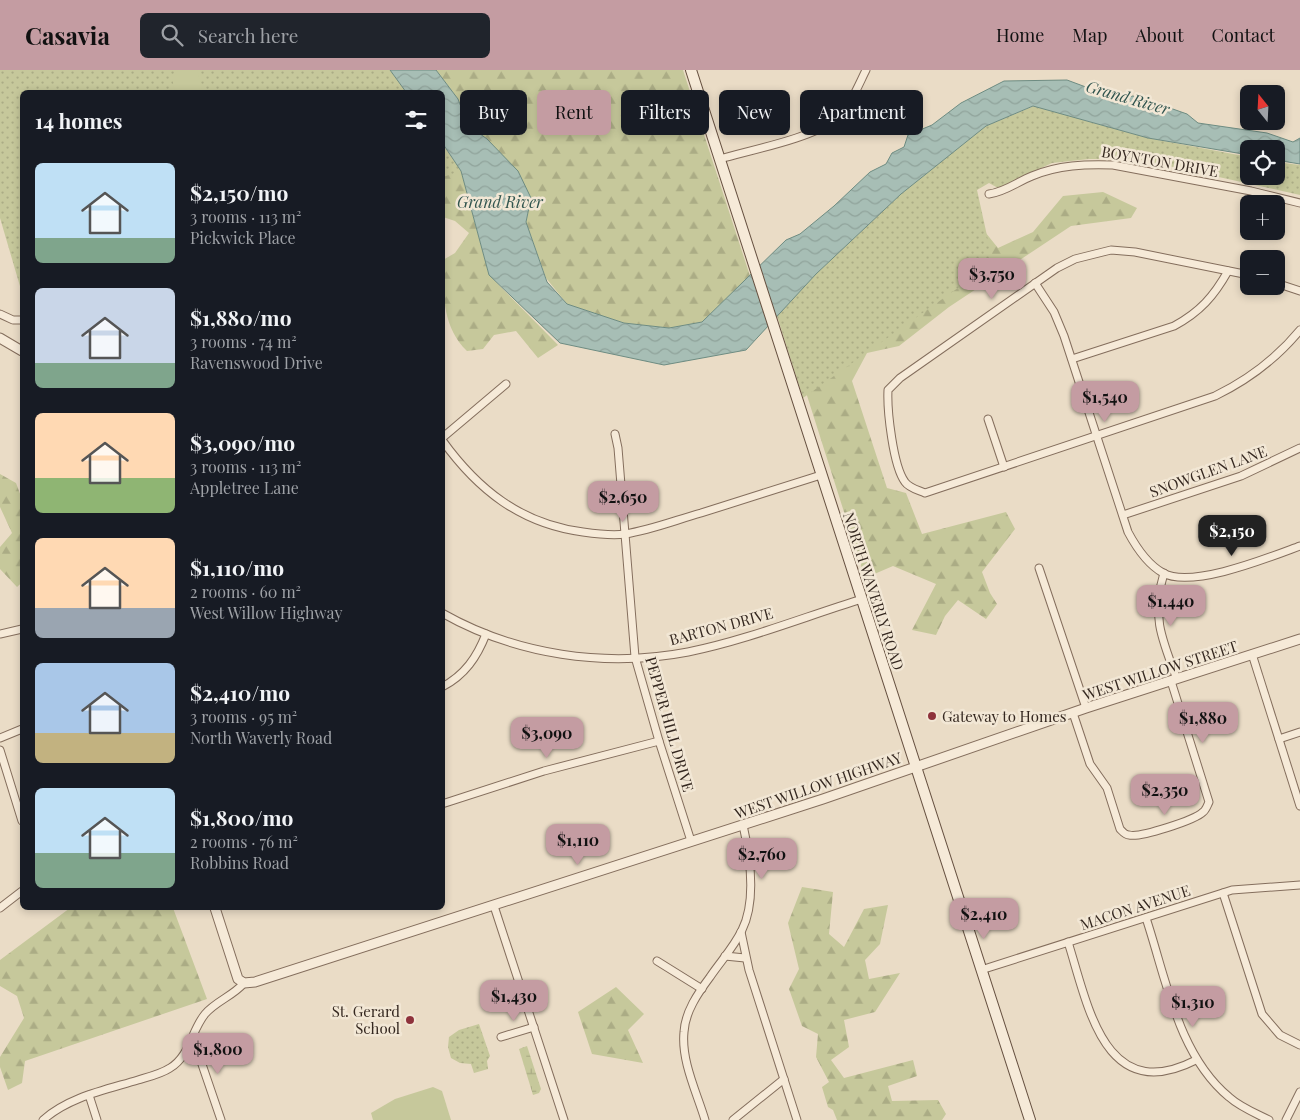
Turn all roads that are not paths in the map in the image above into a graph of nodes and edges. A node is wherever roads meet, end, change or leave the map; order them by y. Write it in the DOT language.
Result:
graph roads {
  1 [pos="691,70"];
  2 [pos="866,70"];
  3 [pos="720,159"];
  4 [pos="989,194"];
  5 [pos="1300,204"];
  6 [pos="1228,271"];
  7 [pos="1240,273"];
  8 [pos="1035,283"];
  9 [pos="1285,286"];
  10 [pos="1300,291"];
  11 [pos="0,314"];
  12 [pos="20,320"];
  13 [pos="1300,330"];
  14 [pos="0,338"];
  15 [pos="20,350"];
  16 [pos="1072,358"];
  17 [pos="506,384"];
  18 [pos="988,419"];
  19 [pos="615,434"];
  20 [pos="445,436"];
  21 [pos="1097,436"];
  22 [pos="445,443"];
  23 [pos="1300,448"];
  24 [pos="1004,467"];
  25 [pos="821,475"];
  26 [pos="1122,515"];
  27 [pos="624,534"];
  28 [pos="1300,546"];
  29 [pos="1039,568"];
  30 [pos="1164,574"];
  31 [pos="862,599"];
  32 [pos="445,614"];
  33 [pos="20,629"];
  34 [pos="0,634"];
  35 [pos="486,634"];
  36 [pos="1300,639"];
  37 [pos="1252,654"];
  38 [pos="635,657"];
  39 [pos="1174,680"];
  40 [pos="445,685"];
  41 [pos="1086,708"];
  42 [pos="1073,713"];
  43 [pos="20,730"];
  44 [pos="1300,732"];
  45 [pos="0,738"];
  46 [pos="1279,739"];
  47 [pos="659,741"];
  48 [pos="0,750"];
  49 [pos="916,767"];
  50 [pos="445,803"];
  51 [pos="1300,806"];
  52 [pos="20,815"];
  53 [pos="743,825"];
  54 [pos="691,841"];
  55 [pos="1300,885"];
  56 [pos="20,893"];
  57 [pos="1223,893"];
  58 [pos="494,906"];
  59 [pos="0,908"];
  60 [pos="216,910"];
  61 [pos="1146,918"];
  62 [pos="741,932"];
  63 [pos="1068,942"];
  64 [pos="725,956"];
  65 [pos="745,958"];
  66 [pos="657,961"];
  67 [pos="981,970"];
  68 [pos="244,983"];
  69 [pos="702,988"];
  70 [pos="534,1027"];
  71 [pos="501,1037"];
  72 [pos="193,1038"];
  73 [pos="1300,1045"];
  74 [pos="1196,1060"];
  75 [pos="784,1079"];
  76 [pos="1300,1092"];
  77 [pos="89,1095"];
  78 [pos="43,1120"];
  79 [pos="97,1120"];
  80 [pos="221,1120"];
  81 [pos="564,1120"];
  82 [pos="706,1120"];
  83 [pos="733,1120"];
  84 [pos="797,1120"];
  85 [pos="1030,1120"];
  86 [pos="1269,1120"];
  87 [pos="1286,1120"];
  1 -- 3 [label="main road, NORTH WAVERLY ROAD"];
  2 -- 3 [label="street"];
  3 -- 25 [label="main road, NORTH WAVERLY ROAD"];
  4 -- 5 [label="street, BOYNTON DRIVE"];
  6 -- 7 [label="street"];
  6 -- 8 [label="street"];
  6 -- 16 [label="street"];
  8 -- 16 [label="street"];
  8 -- 24 [label="street"];
  9 -- 10 [label="street"];
  11 -- 12 [label="street"];
  13 -- 21 [label="street"];
  14 -- 15 [label="street"];
  16 -- 21 [label="street"];
  17 -- 20 [label="street"];
  18 -- 24 [label="street"];
  19 -- 27 [label="street, PEPPER HILL DRIVE"];
  21 -- 24 [label="street"];
  21 -- 26 [label="street"];
  22 -- 27 [label="street"];
  23 -- 26 [label="street, SNOWGLEN LANE"];
  25 -- 27 [label="street"];
  25 -- 31 [label="main road, NORTH WAVERLY ROAD"];
  26 -- 30 [label="street"];
  27 -- 38 [label="street, PEPPER HILL DRIVE"];
  28 -- 30 [label="street"];
  29 -- 41 [label="street"];
  30 -- 39 [label="street"];
  31 -- 38 [label="street, BARTON DRIVE"];
  31 -- 49 [label="main road, NORTH WAVERLY ROAD"];
  32 -- 35 [label="street, BARTON DRIVE"];
  33 -- 34 [label="street"];
  35 -- 38 [label="street, BARTON DRIVE"];
  35 -- 40 [label="street"];
  36 -- 37 [label="street, WEST WILLOW STREET"];
  37 -- 39 [label="street, WEST WILLOW STREET"];
  37 -- 46 [label="street"];
  38 -- 47 [label="street, PEPPER HILL DRIVE"];
  39 -- 41 [label="street, WEST WILLOW STREET"];
  39 -- 42 [label="street"];
  41 -- 42 [label="street, WEST WILLOW STREET"];
  42 -- 49 [label="street, WEST WILLOW STREET"];
  43 -- 45 [label="street"];
  44 -- 46 [label="street"];
  46 -- 51 [label="street"];
  47 -- 50 [label="street"];
  47 -- 54 [label="street, PEPPER HILL DRIVE"];
  48 -- 52 [label="street"];
  49 -- 53 [label="street, WEST WILLOW HIGHWAY"];
  49 -- 67 [label="main road, NORTH WAVERLY ROAD"];
  53 -- 54 [label="street, WEST WILLOW HIGHWAY"];
  53 -- 62 [label="street"];
  54 -- 58 [label="street, WEST WILLOW HIGHWAY"];
  55 -- 57 [label="street, MACON AVENUE"];
  56 -- 59 [label="street"];
  57 -- 61 [label="street, MACON AVENUE"];
  57 -- 73 [label="street"];
  58 -- 68 [label="street, WEST WILLOW HIGHWAY"];
  58 -- 70 [label="street"];
  60 -- 68 [label="street"];
  61 -- 63 [label="street, MACON AVENUE"];
  61 -- 74 [label="street"];
  62 -- 64 [label="street"];
  62 -- 65 [label="street"];
  63 -- 67 [label="street, MACON AVENUE"];
  63 -- 74 [label="street"];
  64 -- 65 [label="street"];
  64 -- 69 [label="street"];
  65 -- 75 [label="street"];
  66 -- 69 [label="street"];
  67 -- 85 [label="main road, NORTH WAVERLY ROAD"];
  68 -- 72 [label="street"];
  69 -- 82 [label="street"];
  70 -- 71 [label="street"];
  70 -- 81 [label="street"];
  72 -- 77 [label="street"];
  72 -- 80 [label="street"];
  74 -- 86 [label="street"];
  75 -- 83 [label="street"];
  75 -- 84 [label="street"];
  76 -- 87 [label="street"];
  77 -- 78 [label="street"];
  77 -- 79 [label="street"];
}
